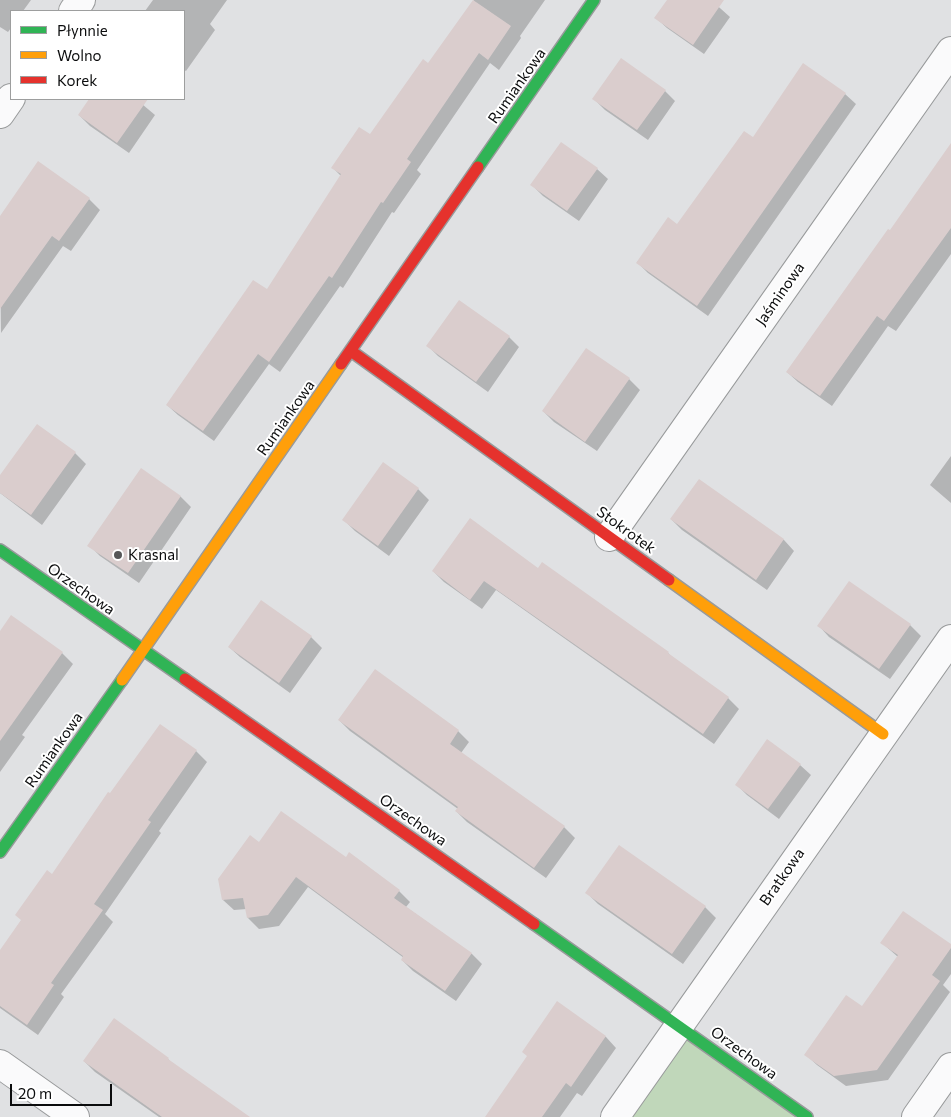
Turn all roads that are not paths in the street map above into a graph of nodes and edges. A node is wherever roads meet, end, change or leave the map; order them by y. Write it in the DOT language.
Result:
graph roads {
  1 [pos="594,0"];
  2 [pos="951,51"];
  3 [pos="10,99"];
  4 [pos="0,114"];
  5 [pos="351,351"];
  6 [pos="609,537"];
  7 [pos="0,550"];
  8 [pos="951,639"];
  9 [pos="143,650"];
  10 [pos="883,734"];
  11 [pos="0,852"];
  12 [pos="679,1025"];
  13 [pos="0,1064"];
  14 [pos="951,1067"];
  15 [pos="75,1117"];
  16 [pos="615,1117"];
  17 [pos="807,1117"];
  18 [pos="916,1117"];
  1 -- 5 [label="street, Rumiankowa"];
  2 -- 6 [label="street, Jaśminowa"];
  3 -- 4 [label="street"];
  5 -- 6 [label="street, Stokrotek"];
  5 -- 9 [label="street, Rumiankowa"];
  6 -- 10 [label="street, Stokrotek"];
  7 -- 9 [label="street, Orzechowa"];
  8 -- 10 [label="street, Bratkowa"];
  9 -- 11 [label="street, Rumiankowa"];
  9 -- 12 [label="street, Orzechowa"];
  10 -- 12 [label="street, Bratkowa"];
  12 -- 16 [label="street, Bratkowa"];
  12 -- 17 [label="street, Orzechowa"];
  13 -- 15 [label="street"];
  14 -- 18 [label="street"];
}
